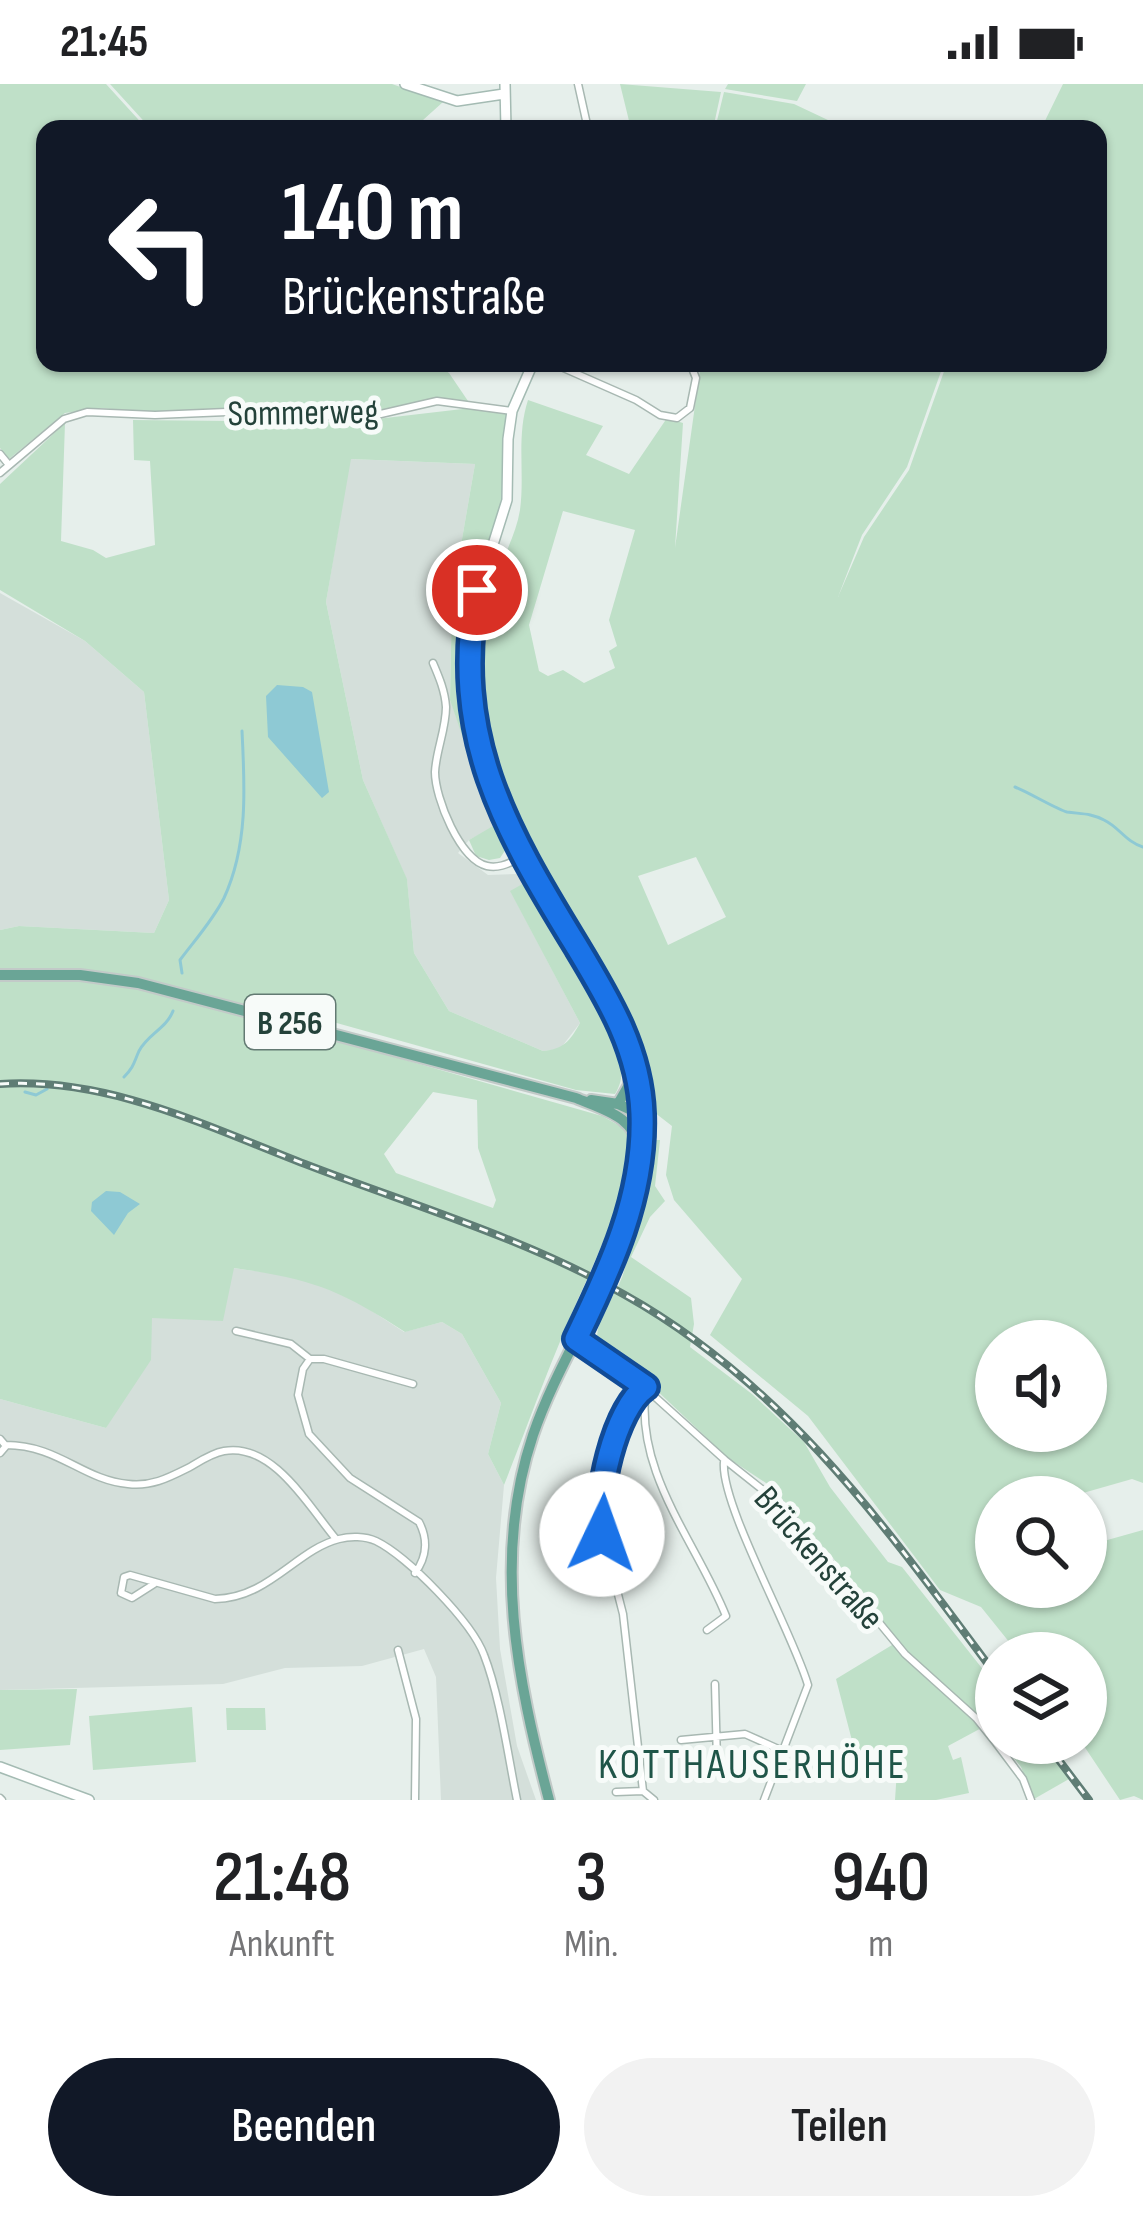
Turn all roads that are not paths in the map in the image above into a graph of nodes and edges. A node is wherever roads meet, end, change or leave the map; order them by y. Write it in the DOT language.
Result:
graph roads {
  1 [pos="405,84"];
  2 [pos="578,84"];
  3 [pos="504,89"];
  4 [pos="506,120"];
  5 [pos="586,120"];
  6 [pos="529,372"];
  7 [pos="572,372"];
  8 [pos="694,372"];
  9 [pos="512,411"];
  10 [pos="0,454"];
  11 [pos="8,465"];
  12 [pos="0,473"];
  13 [pos="433,663"];
  14 [pos="523,857"];
  15 [pos="0,975"];
  16 [pos="630,1048"];
  17 [pos="617,1109"];
  18 [pos="642,1115"];
  19 [pos="640,1152"];
  20 [pos="236,1331"];
  21 [pos="576,1339"];
  22 [pos="310,1359"];
  23 [pos="413,1384"];
  24 [pos="646,1387"];
  25 [pos="3,1442"];
  26 [pos="0,1453"];
  27 [pos="725,1460"];
  28 [pos="336,1539"];
  29 [pos="415,1573"];
  30 [pos="154,1584"];
  31 [pos="706,1630"];
  32 [pos="398,1650"];
  33 [pos="715,1684"];
  34 [pos="975,1717"];
  35 [pos="719,1736"];
  36 [pos="681,1740"];
  37 [pos="785,1752"];
  38 [pos="717,1762"];
  39 [pos="1012,1764"];
  40 [pos="0,1767"];
  41 [pos="643,1791"];
  42 [pos="616,1792"];
  43 [pos="517,1799"];
  44 [pos="88,1800"];
  45 [pos="416,1800"];
  46 [pos="549,1800"];
  47 [pos="654,1800"];
  48 [pos="764,1800"];
  49 [pos="1030,1800"];
  1 -- 3 [label="main road"];
  2 -- 5 [label="street"];
  3 -- 4 [label="main road"];
  6 -- 9 [label="main road"];
  7 -- 8 [label="street"];
  9 -- 11 [label="street, Sommerweg"];
  9 -- 14 [label="main road"];
  10 -- 11 [label="street"];
  11 -- 12 [label="street"];
  13 -- 14 [label="street"];
  14 -- 16 [label="main road"];
  15 -- 17 [label="main road, B 256"];
  16 -- 17 [label="main road"];
  16 -- 18 [label="main road"];
  17 -- 18 [label="main road, B 256"];
  17 -- 19 [label="main road"];
  18 -- 19 [label="main road"];
  19 -- 21 [label="main road, bridge"];
  20 -- 22 [label="street"];
  21 -- 24 [label="street, Brückenstraße"];
  21 -- 46 [label="main road"];
  22 -- 23 [label="street"];
  22 -- 29 [label="street"];
  24 -- 27 [label="street, Brückenstraße"];
  24 -- 31 [label="street"];
  24 -- 41 [label="street"];
  25 -- 26 [label="street"];
  25 -- 28 [label="street"];
  27 -- 34 [label="street, Brückenstraße"];
  27 -- 37 [label="street"];
  28 -- 29 [label="street"];
  28 -- 30 [label="street"];
  29 -- 43 [label="street"];
  30 -- 30 [label="street"];
  32 -- 45 [label="street"];
  33 -- 35 [label="street"];
  35 -- 36 [label="street"];
  35 -- 37 [label="street"];
  35 -- 38 [label="street"];
  37 -- 48 [label="street"];
  39 -- 49 [label="street, Brückenstraße"];
  40 -- 44 [label="main road"];
  41 -- 42 [label="street"];
  41 -- 47 [label="street"];
}
